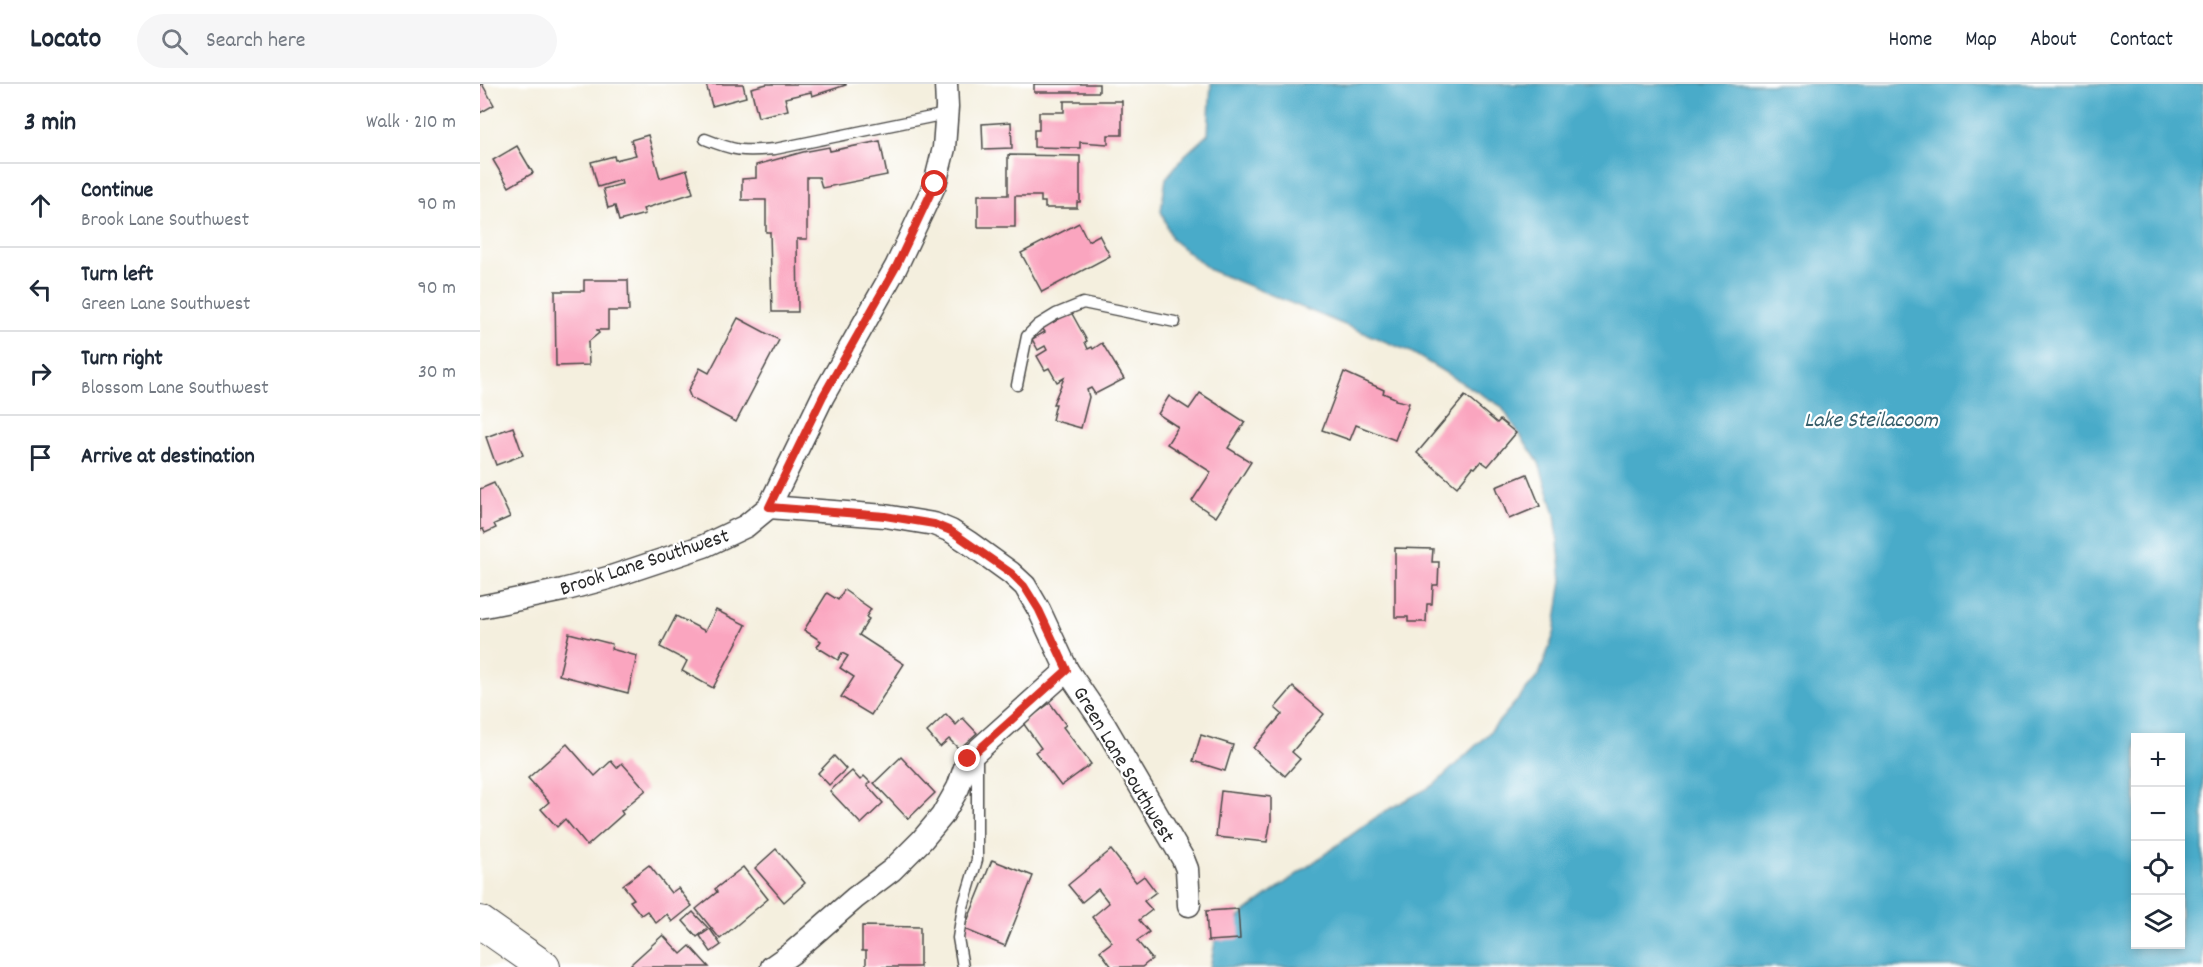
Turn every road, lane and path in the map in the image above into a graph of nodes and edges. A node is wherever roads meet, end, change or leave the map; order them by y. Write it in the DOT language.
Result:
graph roads {
  1 [pos="946,84"];
  2 [pos="946,114"];
  3 [pos="705,139"];
  4 [pos="1175,322"];
  5 [pos="1017,385"];
  6 [pos="769,507"];
  7 [pos="480,607"];
  8 [pos="1067,670"];
  9 [pos="978,750"];
  10 [pos="1189,905"];
  11 [pos="480,922"];
  12 [pos="544,967"];
  13 [pos="772,967"];
  14 [pos="963,967"];
  1 -- 2 [label="street, Brook Lane Southwest"];
  2 -- 3 [label="lane"];
  2 -- 6 [label="street, Brook Lane Southwest"];
  4 -- 5 [label="lane"];
  6 -- 7 [label="street, Brook Lane Southwest"];
  6 -- 8 [label="street, Green Lane Southwest"];
  8 -- 9 [label="street"];
  8 -- 10 [label="street, Green Lane Southwest"];
  9 -- 13 [label="street"];
  9 -- 14 [label="lane"];
  11 -- 12 [label="street"];
}
